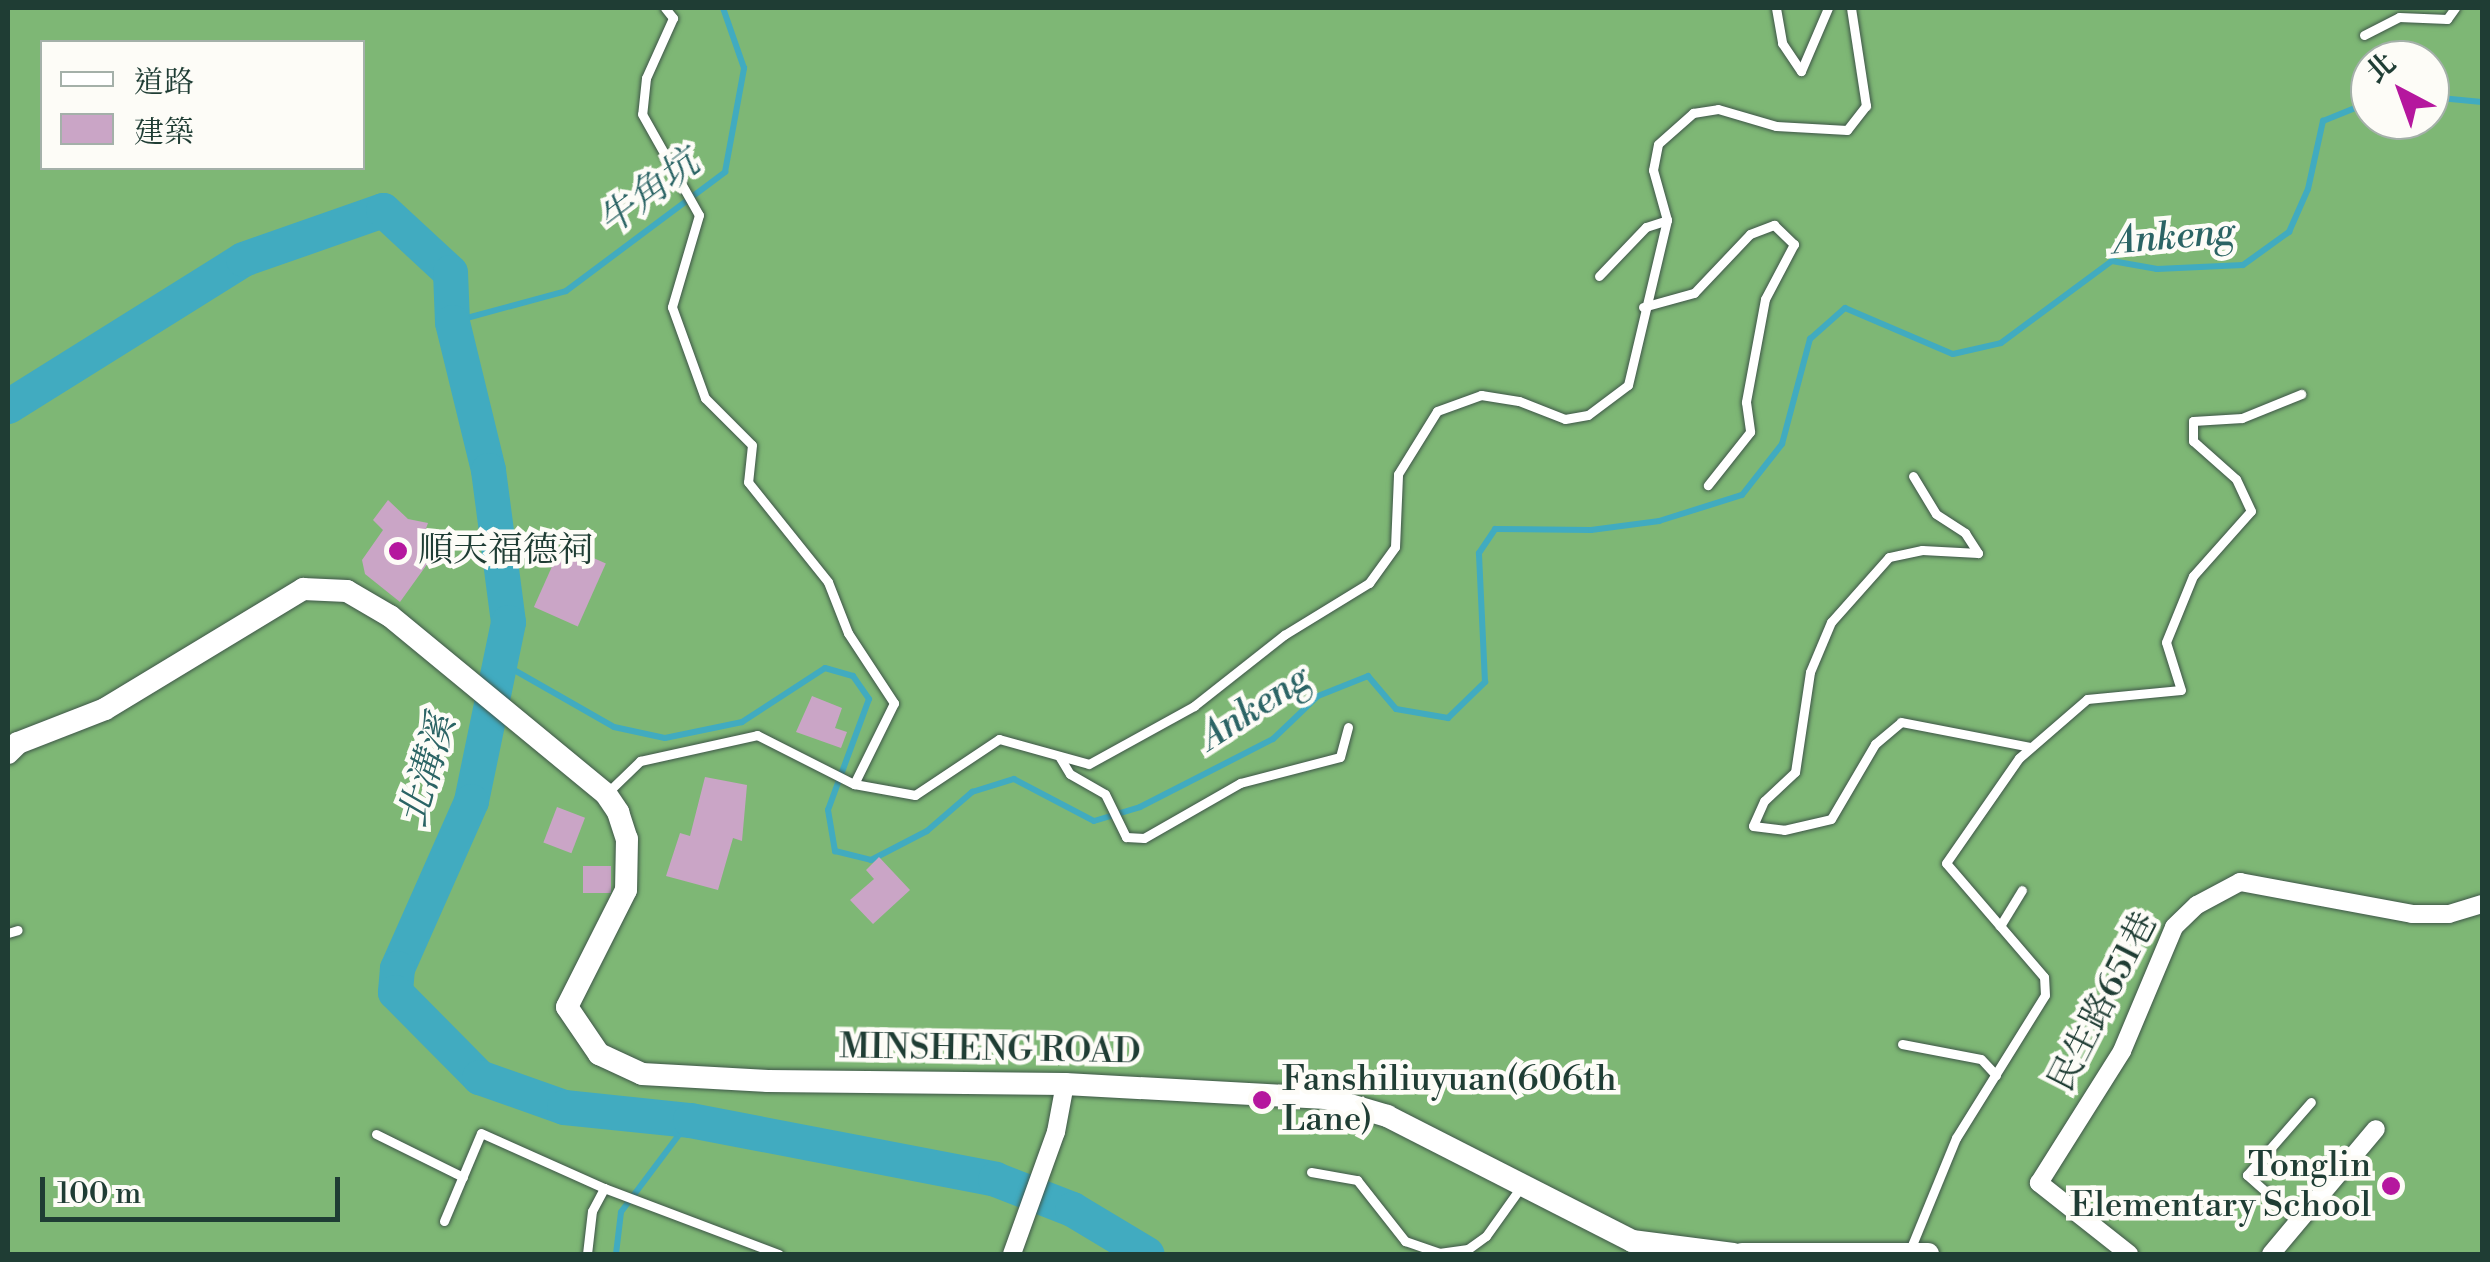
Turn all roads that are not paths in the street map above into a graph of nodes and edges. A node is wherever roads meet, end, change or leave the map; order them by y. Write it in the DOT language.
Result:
graph roads {
  1 [pos="665,8"];
  2 [pos="1776,8"];
  3 [pos="1828,8"];
  4 [pos="1850,8"];
  5 [pos="2456,8"];
  6 [pos="2364,35"];
  7 [pos="1666,220"];
  8 [pos="1599,276"];
  9 [pos="1643,307"];
  10 [pos="2301,394"];
  11 [pos="1913,476"];
  12 [pos="1708,485"];
  13 [pos="1348,726"];
  14 [pos="2032,746"];
  15 [pos="8,753"];
  16 [pos="1059,756"];
  17 [pos="854,784"];
  18 [pos="606,794"];
  19 [pos="2022,890"];
  20 [pos="2482,904"];
  21 [pos="2000,926"];
  22 [pos="1902,1044"];
  23 [pos="1996,1075"];
  24 [pos="1064,1084"];
  25 [pos="2311,1102"];
  26 [pos="2376,1128"];
  27 [pos="376,1134"];
  28 [pos="1311,1172"];
  29 [pos="463,1176"];
  30 [pos="1521,1187"];
  31 [pos="604,1188"];
  32 [pos="444,1221"];
  33 [pos="2300,1222"];
  34 [pos="1630,1248"];
  35 [pos="1919,1252"];
  36 [pos="587,1254"];
  37 [pos="780,1254"];
  38 [pos="1012,1254"];
  39 [pos="1733,1254"];
  40 [pos="1742,1254"];
  41 [pos="2129,1254"];
  42 [pos="2271,1254"];
  1 -- 17 [label="lane"];
  2 -- 3 [label="lane"];
  4 -- 7 [label="lane"];
  5 -- 6 [label="lane"];
  7 -- 8 [label="lane"];
  7 -- 9 [label="lane"];
  9 -- 12 [label="lane"];
  9 -- 16 [label="lane"];
  10 -- 14 [label="lane"];
  11 -- 14 [label="lane"];
  13 -- 16 [label="lane"];
  14 -- 21 [label="lane"];
  15 -- 18 [label="street, MINSHENG ROAD"];
  16 -- 17 [label="lane"];
  17 -- 18 [label="lane"];
  18 -- 24 [label="street, MINSHENG ROAD"];
  19 -- 21 [label="lane"];
  20 -- 41 [label="street, 民生路651巷"];
  21 -- 23 [label="lane"];
  22 -- 23 [label="lane"];
  23 -- 35 [label="lane"];
  24 -- 30 [label="street, MINSHENG ROAD"];
  24 -- 38 [label="street"];
  25 -- 33 [label="lane"];
  26 -- 33 [label="street"];
  27 -- 29 [label="lane"];
  28 -- 30 [label="lane"];
  29 -- 31 [label="lane"];
  29 -- 32 [label="lane"];
  30 -- 34 [label="street, MINSHENG ROAD"];
  31 -- 36 [label="lane"];
  31 -- 37 [label="lane"];
  33 -- 42 [label="street"];
  34 -- 39 [label="street, MINSHENG ROAD"];
  35 -- 40 [label="street"];
}
